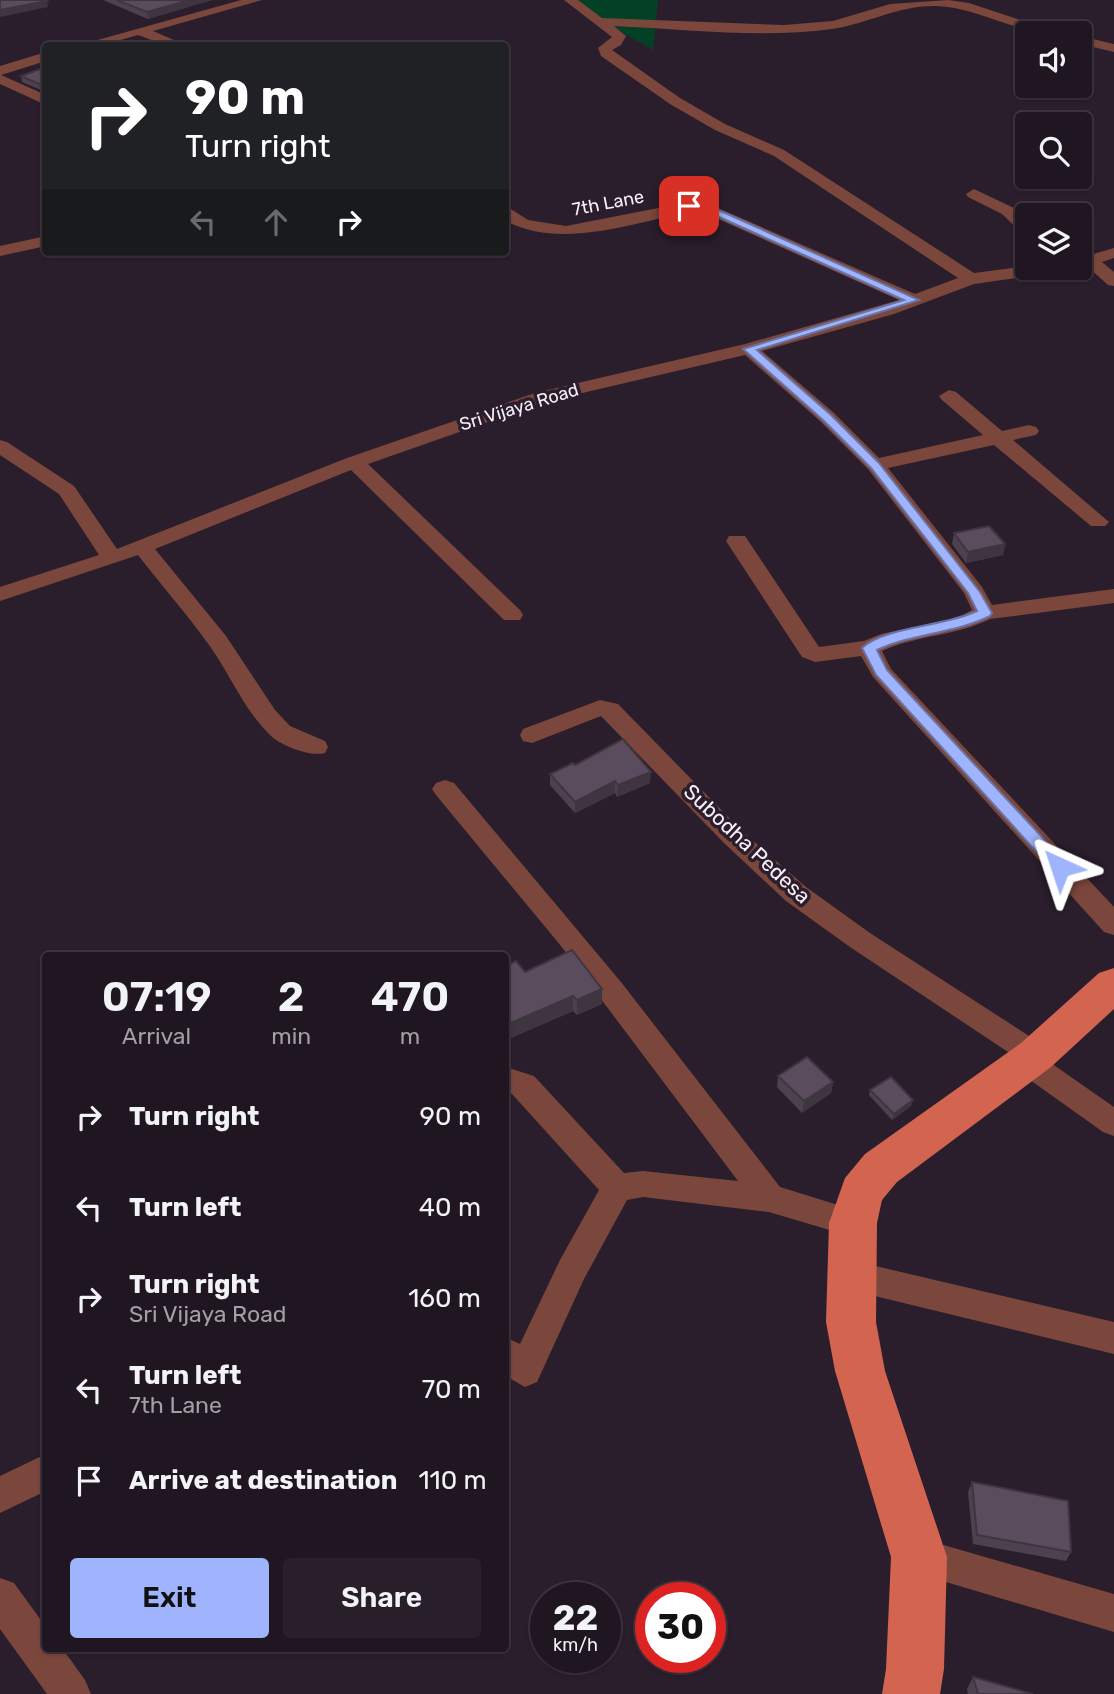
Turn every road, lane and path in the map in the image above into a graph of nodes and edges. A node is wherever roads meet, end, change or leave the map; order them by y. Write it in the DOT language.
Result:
graph roads {
  1 [pos="256,0"];
  2 [pos="570,0"];
  3 [pos="876,0"];
  4 [pos="952,1"];
  5 [pos="1008,6"];
  6 [pos="890,8"];
  7 [pos="994,17"];
  8 [pos="599,22"];
  9 [pos="1015,23"];
  10 [pos="138,30"];
  11 [pos="96,42"];
  12 [pos="171,42"];
  13 [pos="1092,43"];
  14 [pos="1114,48"];
  15 [pos="42,57"];
  16 [pos="0,71"];
  17 [pos="0,79"];
  18 [pos="42,99"];
  19 [pos="974,194"];
  20 [pos="509,216"];
  21 [pos="1015,218"];
  22 [pos="42,242"];
  23 [pos="0,251"];
  24 [pos="1114,253"];
  25 [pos="1092,260"];
  26 [pos="1092,267"];
  27 [pos="1015,273"];
  28 [pos="971,279"];
  29 [pos="1114,281"];
  30 [pos="914,300"];
  31 [pos="749,349"];
  32 [pos="949,397"];
  33 [pos="1030,431"];
  34 [pos="999,438"];
  35 [pos="0,446"];
  36 [pos="354,462"];
  37 [pos="875,465"];
  38 [pos="1098,522"];
  39 [pos="737,541"];
  40 [pos="142,547"];
  41 [pos="112,558"];
  42 [pos="0,594"];
  43 [pos="1114,596"];
  44 [pos="985,613"];
  45 [pos="512,615"];
  46 [pos="869,648"];
  47 [pos="532,735"];
  48 [pos="316,747"];
  49 [pos="445,789"];
  50 [pos="1114,925"];
  51 [pos="1114,984"];
  52 [pos="1031,1058"];
  53 [pos="509,1080"];
  54 [pos="1114,1123"];
  55 [pos="617,1188"];
  56 [pos="769,1198"];
  57 [pos="853,1223"];
  58 [pos="850,1275"];
  59 [pos="1114,1338"];
  60 [pos="509,1357"];
  61 [pos="42,1473"];
  62 [pos="0,1495"];
  63 [pos="919,1557"];
  64 [pos="0,1597"];
  65 [pos="1114,1614"];
  66 [pos="71,1694"];
  67 [pos="911,1694"];
  1 -- 10 [label="street"];
  2 -- 8 [label="street"];
  3 -- 6 [label="street"];
  4 -- 6 [label="street"];
  4 -- 7 [label="street"];
  5 -- 7 [label="street"];
  6 -- 8 [label="street"];
  7 -- 9 [label="street"];
  8 -- 28 [label="street"];
  10 -- 11 [label="street"];
  10 -- 12 [label="street"];
  13 -- 14 [label="street"];
  15 -- 16 [label="street"];
  17 -- 18 [label="street"];
  19 -- 21 [label="street"];
  20 -- 30 [label="street, 7th Lane"];
  22 -- 23 [label="street"];
  24 -- 25 [label="street"];
  26 -- 29 [label="street"];
  27 -- 28 [label="street, Sri Vijaya Road"];
  28 -- 30 [label="street, Sri Vijaya Road"];
  30 -- 31 [label="street, Sri Vijaya Road"];
  31 -- 36 [label="street, Sri Vijaya Road"];
  31 -- 37 [label="street"];
  32 -- 34 [label="street"];
  33 -- 34 [label="street"];
  34 -- 37 [label="street"];
  34 -- 38 [label="street"];
  35 -- 41 [label="street"];
  36 -- 40 [label="street, Sri Vijaya Road"];
  36 -- 45 [label="street"];
  37 -- 44 [label="street"];
  39 -- 46 [label="street"];
  40 -- 41 [label="street, Sri Vijaya Road"];
  40 -- 48 [label="street"];
  41 -- 42 [label="street, Sri Vijaya Road"];
  43 -- 44 [label="street"];
  44 -- 46 [label="street"];
  46 -- 50 [label="street"];
  47 -- 52 [label="street, Subodha Pedesa"];
  49 -- 56 [label="street"];
  51 -- 52 [label="main road"];
  52 -- 54 [label="street"];
  52 -- 57 [label="main road"];
  53 -- 55 [label="street"];
  55 -- 56 [label="street"];
  55 -- 60 [label="street"];
  56 -- 57 [label="street"];
  57 -- 58 [label="main road"];
  58 -- 59 [label="street"];
  58 -- 63 [label="main road"];
  61 -- 62 [label="street"];
  63 -- 65 [label="street"];
  63 -- 67 [label="main road"];
  64 -- 66 [label="street"];
}
